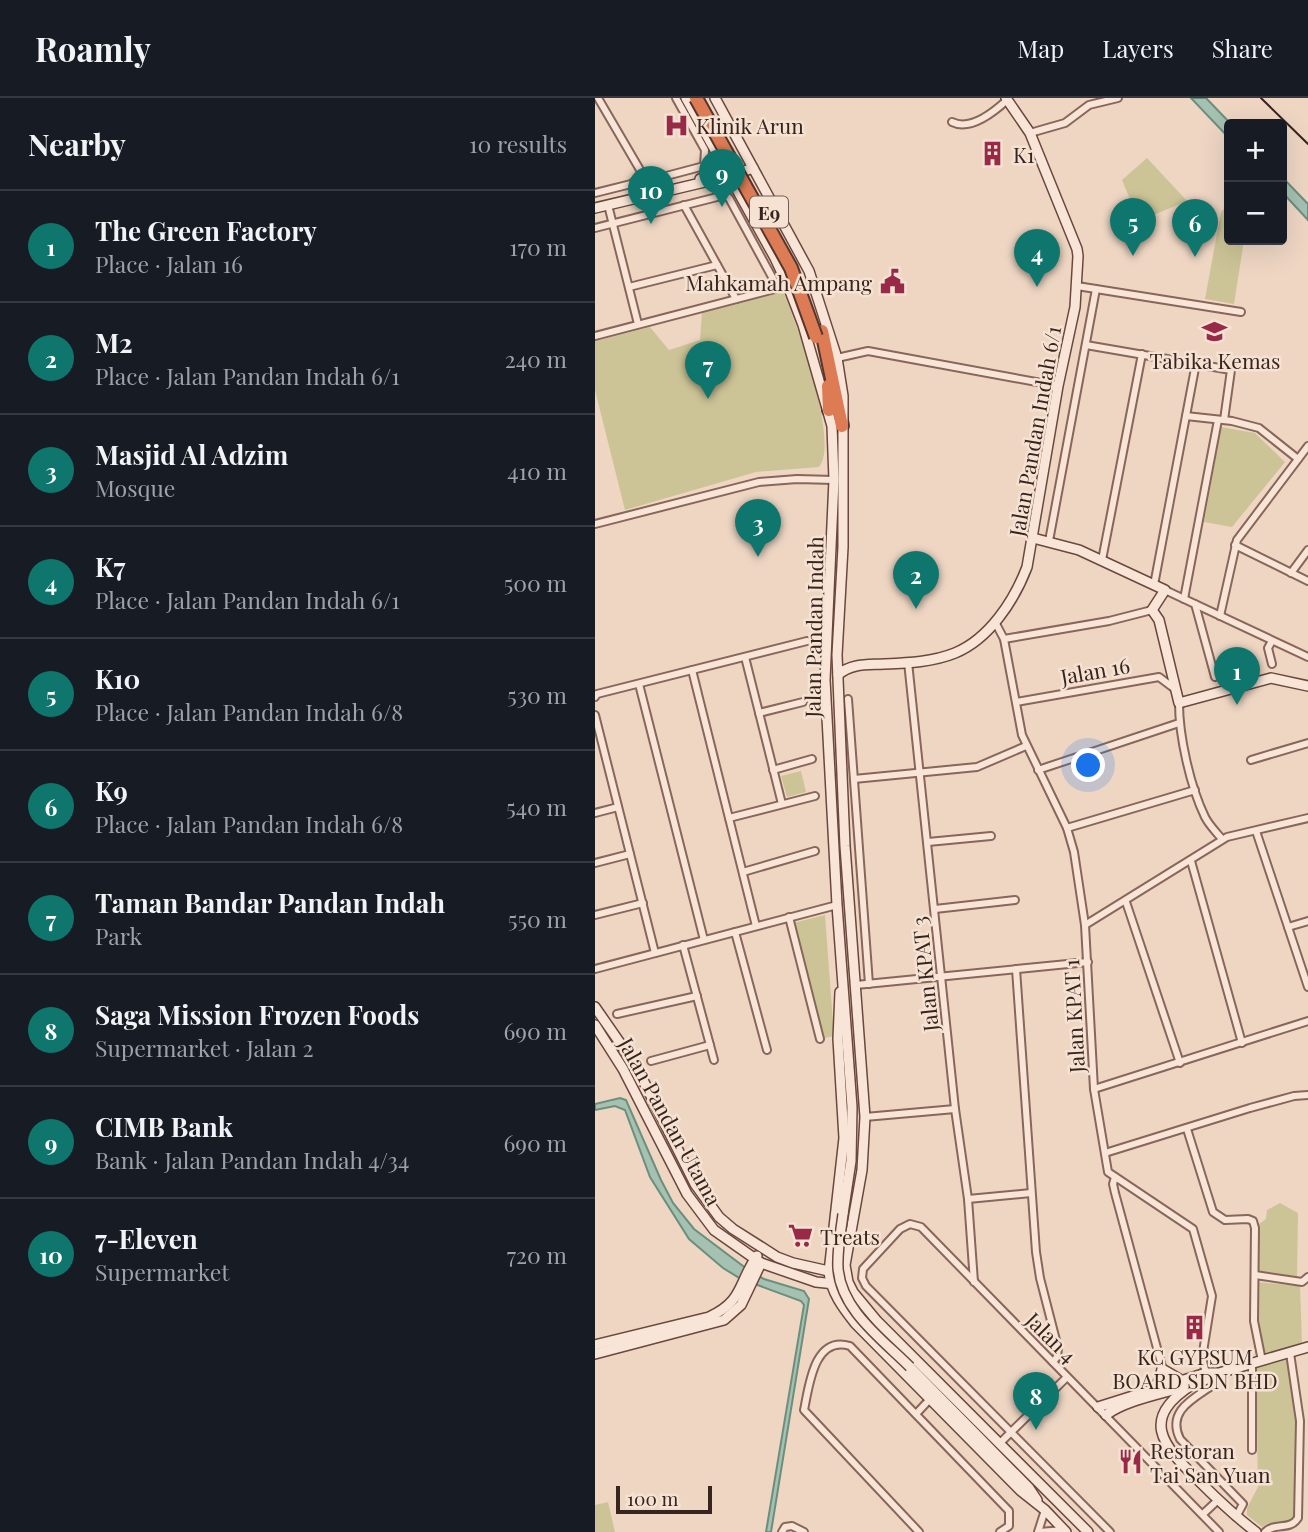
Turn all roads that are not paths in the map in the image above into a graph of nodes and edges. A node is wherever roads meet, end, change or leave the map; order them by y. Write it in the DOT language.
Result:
graph roads {
  1 [pos="598,98"];
  2 [pos="676,98"];
  3 [pos="686,98"];
  4 [pos="696,98"];
  5 [pos="705,98"];
  6 [pos="715,98"];
  7 [pos="1118,98"];
  8 [pos="1006,99"];
  9 [pos="952,122"];
  10 [pos="1030,133"];
  11 [pos="719,156"];
  12 [pos="753,168"];
  13 [pos="643,175"];
  14 [pos="730,176"];
  15 [pos="673,190"];
  16 [pos="595,193"];
  17 [pos="608,205"];
  18 [pos="684,205"];
  19 [pos="595,208"];
  20 [pos="775,208"];
  21 [pos="754,220"];
  22 [pos="613,224"];
  23 [pos="595,228"];
  24 [pos="717,265"];
  25 [pos="1077,286"];
  26 [pos="629,287"];
  27 [pos="783,287"];
  28 [pos="1096,289"];
  29 [pos="736,299"];
  30 [pos="1241,312"];
  31 [pos="638,324"];
  32 [pos="819,334"];
  33 [pos="595,335"];
  34 [pos="1086,345"];
  35 [pos="1142,354"];
  36 [pos="838,358"];
  37 [pos="1196,363"];
  38 [pos="1058,386"];
  39 [pos="829,410"];
  40 [pos="1186,416"];
  41 [pos="1221,420"];
  42 [pos="842,426"];
  43 [pos="1308,446"];
  44 [pos="1298,459"];
  45 [pos="834,480"];
  46 [pos="595,524"];
  47 [pos="1033,538"];
  48 [pos="1049,541"];
  49 [pos="1235,545"];
  50 [pos="1308,550"];
  51 [pos="1102,560"];
  52 [pos="1291,573"];
  53 [pos="1308,581"];
  54 [pos="1154,585"];
  55 [pos="1165,590"];
  56 [pos="1184,599"];
  57 [pos="1195,604"];
  58 [pos="1151,610"];
  59 [pos="1220,616"];
  60 [pos="995,622"];
  61 [pos="1003,639"];
  62 [pos="807,641"];
  63 [pos="1272,641"];
  64 [pos="837,655"];
  65 [pos="745,657"];
  66 [pos="1308,657"];
  67 [pos="908,662"];
  68 [pos="1272,664"];
  69 [pos="851,666"];
  70 [pos="692,670"];
  71 [pos="838,675"];
  72 [pos="1216,677"];
  73 [pos="639,684"];
  74 [pos="1308,686"];
  75 [pos="1176,690"];
  76 [pos="595,697"];
  77 [pos="848,699"];
  78 [pos="803,702"];
  79 [pos="1016,702"];
  80 [pos="1179,703"];
  81 [pos="759,713"];
  82 [pos="595,715"];
  83 [pos="1179,723"];
  84 [pos="1308,743"];
  85 [pos="1026,746"];
  86 [pos="812,760"];
  87 [pos="1251,760"];
  88 [pos="773,770"];
  89 [pos="1038,770"];
  90 [pos="921,773"];
  91 [pos="854,779"];
  92 [pos="1195,790"];
  93 [pos="815,796"];
  94 [pos="782,804"];
  95 [pos="618,807"];
  96 [pos="595,813"];
  97 [pos="729,818"];
  98 [pos="1308,818"];
  99 [pos="1067,828"];
  100 [pos="1256,831"];
  101 [pos="991,836"];
  102 [pos="1221,839"];
  103 [pos="928,842"];
  104 [pos="815,851"];
  105 [pos="630,854"];
  106 [pos="1191,861"];
  107 [pos="595,863"];
  108 [pos="743,872"];
  109 [pos="1015,900"];
  110 [pos="1126,902"];
  111 [pos="643,903"];
  112 [pos="837,905"];
  113 [pos="935,909"];
  114 [pos="595,915"];
  115 [pos="789,917"];
  116 [pos="1308,921"];
  117 [pos="1085,925"];
  118 [pos="756,926"];
  119 [pos="1288,927"];
  120 [pos="735,932"];
  121 [pos="704,940"];
  122 [pos="683,945"];
  123 [pos="655,953"];
  124 [pos="1088,962"];
  125 [pos="595,969"];
  126 [pos="1016,969"];
  127 [pos="941,976"];
  128 [pos="843,984"];
  129 [pos="869,984"];
  130 [pos="856,985"];
  131 [pos="1308,987"];
  132 [pos="697,996"];
  133 [pos="595,1007"];
  134 [pos="617,1014"];
  135 [pos="1308,1021"];
  136 [pos="595,1025"];
  137 [pos="820,1039"];
  138 [pos="1242,1042"];
  139 [pos="710,1045"];
  140 [pos="768,1050"];
  141 [pos="714,1060"];
  142 [pos="651,1061"];
  143 [pos="1180,1063"];
  144 [pos="1094,1089"];
  145 [pos="1308,1095"];
  146 [pos="955,1109"];
  147 [pos="865,1117"];
  148 [pos="1187,1129"];
  149 [pos="1105,1153"];
  150 [pos="1115,1177"];
  151 [pos="1031,1193"];
  152 [pos="968,1199"];
  153 [pos="831,1247"];
  154 [pos="847,1250"];
  155 [pos="758,1264"];
  156 [pos="829,1272"];
  157 [pos="1255,1275"];
  158 [pos="846,1277"];
  159 [pos="1308,1277"];
  160 [pos="974,1282"];
  161 [pos="748,1284"];
  162 [pos="831,1284"];
  163 [pos="862,1305"];
  164 [pos="850,1316"];
  165 [pos="595,1345"];
  166 [pos="1308,1347"];
  167 [pos="1290,1353"];
  168 [pos="595,1354"];
  169 [pos="1053,1362"];
  170 [pos="1257,1362"];
  171 [pos="1162,1369"];
  172 [pos="1210,1373"];
  173 [pos="1067,1377"];
  174 [pos="1181,1381"];
  175 [pos="1210,1387"];
  176 [pos="1152,1393"];
  177 [pos="1169,1393"];
  178 [pos="930,1399"];
  179 [pos="1098,1407"];
  180 [pos="916,1414"];
  181 [pos="1106,1415"];
  182 [pos="1162,1418"];
  183 [pos="1011,1431"];
  184 [pos="1000,1443"];
  185 [pos="1252,1450"];
  186 [pos="1218,1500"];
  187 [pos="1045,1510"];
  188 [pos="1203,1514"];
  189 [pos="1236,1517"];
  190 [pos="784,1530"];
  191 [pos="1065,1531"];
  192 [pos="804,1532"];
  193 [pos="919,1532"];
  194 [pos="1000,1532"];
  195 [pos="1039,1532"];
  196 [pos="1086,1532"];
  197 [pos="1110,1532"];
  198 [pos="1219,1532"];
  199 [pos="1256,1532"];
  200 [pos="1265,1532"];
  1 -- 13 [label="street"];
  2 -- 13 [label="street"];
  3 -- 11 [label="main road, Jalan Pandan Indah"];
  4 -- 32 [label="highway, E9, bridge"];
  5 -- 32 [label="highway, E9"];
  6 -- 12 [label="main road, Jalan Pandan Indah"];
  7 -- 10 [label="street"];
  8 -- 9 [label="street"];
  8 -- 10 [label="main road, Jalan Pandan Indah 6/1"];
  10 -- 25 [label="main road, Jalan Pandan Indah 6/1"];
  11 -- 14 [label="main road, Jalan Pandan Indah"];
  11 -- 15 [label="main road"];
  12 -- 14 [label="main road"];
  12 -- 20 [label="main road, Jalan Pandan Indah"];
  13 -- 16 [label="street"];
  14 -- 15 [label="main road"];
  14 -- 21 [label="main road, Jalan Pandan Indah"];
  15 -- 17 [label="main road"];
  17 -- 19 [label="main road"];
  17 -- 22 [label="street"];
  18 -- 22 [label="street"];
  18 -- 24 [label="street"];
  18 -- 27 [label="street"];
  20 -- 21 [label="main road"];
  20 -- 36 [label="main road, Jalan Pandan Indah"];
  21 -- 27 [label="main road, Jalan Pandan Indah"];
  22 -- 23 [label="street"];
  22 -- 26 [label="street"];
  24 -- 26 [label="street"];
  24 -- 29 [label="street"];
  25 -- 28 [label="street"];
  25 -- 38 [label="main road, Jalan Pandan Indah 6/1"];
  26 -- 31 [label="street"];
  27 -- 29 [label="street"];
  27 -- 39 [label="main road, Jalan Pandan Indah"];
  28 -- 30 [label="street"];
  28 -- 34 [label="street"];
  29 -- 31 [label="street"];
  31 -- 33 [label="street"];
  32 -- 39 [label="highway, E9"];
  32 -- 42 [label="highway, E9"];
  34 -- 35 [label="street"];
  34 -- 48 [label="street"];
  35 -- 37 [label="street"];
  35 -- 51 [label="street"];
  36 -- 38 [label="street"];
  36 -- 42 [label="main road, Jalan Pandan Indah"];
  37 -- 40 [label="street"];
  37 -- 41 [label="street"];
  38 -- 47 [label="main road, Jalan Pandan Indah 6/1"];
  39 -- 45 [label="main road, Jalan Pandan Indah"];
  40 -- 41 [label="street"];
  40 -- 54 [label="street"];
  41 -- 44 [label="street"];
  41 -- 56 [label="street"];
  42 -- 64 [label="main road, Jalan Pandan Indah"];
  43 -- 44 [label="street"];
  44 -- 49 [label="street"];
  45 -- 46 [label="street"];
  45 -- 112 [label="main road, Jalan Pandan Indah"];
  47 -- 48 [label="main road"];
  47 -- 60 [label="main road, Jalan Pandan Indah 6/1"];
  48 -- 51 [label="main road"];
  49 -- 52 [label="street"];
  49 -- 59 [label="street"];
  50 -- 52 [label="street"];
  51 -- 54 [label="main road"];
  52 -- 53 [label="street"];
  54 -- 55 [label="main road"];
  55 -- 56 [label="street"];
  55 -- 58 [label="main road"];
  56 -- 57 [label="street"];
  57 -- 59 [label="street"];
  57 -- 72 [label="street"];
  58 -- 61 [label="street"];
  58 -- 75 [label="main road"];
  59 -- 63 [label="street"];
  60 -- 61 [label="street, Jalan KPAT 1"];
  60 -- 67 [label="main road, Jalan Pandan Indah 6/1"];
  61 -- 79 [label="street, Jalan KPAT 1"];
  62 -- 65 [label="street"];
  63 -- 66 [label="street"];
  63 -- 68 [label="street"];
  64 -- 69 [label="main road"];
  64 -- 71 [label="main road, Jalan Pandan Indah"];
  65 -- 70 [label="street"];
  65 -- 81 [label="street"];
  67 -- 69 [label="main road, Jalan Pandan Indah 6/1"];
  67 -- 90 [label="street, Jalan KPAT 3"];
  69 -- 71 [label="main road"];
  70 -- 73 [label="street"];
  70 -- 97 [label="street"];
  71 -- 130 [label="main road, Jalan Pandan Indah"];
  73 -- 76 [label="street"];
  73 -- 121 [label="street"];
  74 -- 80 [label="main road"];
  75 -- 79 [label="street, Jalan 16"];
  75 -- 80 [label="main road"];
  77 -- 91 [label="street"];
  78 -- 81 [label="street"];
  79 -- 85 [label="street, Jalan KPAT 1"];
  80 -- 83 [label="street"];
  81 -- 88 [label="street"];
  82 -- 95 [label="street"];
  83 -- 89 [label="street"];
  83 -- 92 [label="street"];
  84 -- 87 [label="street"];
  85 -- 89 [label="street, Jalan KPAT 1"];
  85 -- 90 [label="street"];
  86 -- 88 [label="street"];
  88 -- 94 [label="street"];
  89 -- 99 [label="street, Jalan KPAT 1"];
  90 -- 91 [label="street"];
  90 -- 103 [label="street, Jalan KPAT 3"];
  91 -- 129 [label="street"];
  92 -- 99 [label="street"];
  92 -- 102 [label="street"];
  93 -- 94 [label="street"];
  94 -- 97 [label="street"];
  95 -- 96 [label="street"];
  95 -- 105 [label="street"];
  97 -- 108 [label="street"];
  98 -- 100 [label="street"];
  99 -- 117 [label="street, Jalan KPAT 1"];
  100 -- 102 [label="street"];
  100 -- 119 [label="street"];
  101 -- 103 [label="street"];
  102 -- 106 [label="street"];
  103 -- 113 [label="street, Jalan KPAT 3"];
  104 -- 108 [label="street"];
  105 -- 107 [label="street"];
  105 -- 111 [label="street"];
  106 -- 110 [label="street"];
  106 -- 138 [label="street"];
  108 -- 118 [label="street"];
  109 -- 113 [label="street"];
  110 -- 117 [label="street"];
  110 -- 143 [label="street"];
  111 -- 114 [label="street"];
  111 -- 123 [label="street"];
  112 -- 115 [label="street"];
  112 -- 128 [label="main road, Jalan Pandan Indah"];
  113 -- 127 [label="street, Jalan KPAT 3"];
  115 -- 118 [label="street"];
  115 -- 137 [label="street"];
  116 -- 119 [label="street"];
  117 -- 124 [label="street, Jalan KPAT 1"];
  118 -- 120 [label="street"];
  119 -- 131 [label="street"];
  120 -- 121 [label="street"];
  120 -- 140 [label="street"];
  121 -- 122 [label="street"];
  122 -- 123 [label="street"];
  122 -- 132 [label="street"];
  123 -- 125 [label="street"];
  124 -- 126 [label="street"];
  124 -- 144 [label="street, Jalan KPAT 1"];
  126 -- 127 [label="street"];
  126 -- 151 [label="street"];
  127 -- 129 [label="street"];
  127 -- 146 [label="street, Jalan KPAT 3"];
  128 -- 153 [label="main road, Jalan Pandan Indah"];
  128 -- 187 [label="main road, bridge"];
  129 -- 130 [label="street"];
  130 -- 147 [label="main road, Jalan Pandan Indah"];
  132 -- 134 [label="street"];
  132 -- 139 [label="street"];
  133 -- 155 [label="main road, Jalan Pandan Utama"];
  135 -- 138 [label="street"];
  136 -- 155 [label="main road, Jalan Pandan Utama"];
  138 -- 143 [label="street"];
  139 -- 141 [label="street"];
  139 -- 142 [label="street"];
  143 -- 144 [label="street"];
  144 -- 149 [label="street, Jalan KPAT 1"];
  145 -- 148 [label="street"];
  146 -- 147 [label="street"];
  146 -- 152 [label="street, Jalan KPAT 3"];
  147 -- 154 [label="main road, Jalan Pandan Indah"];
  148 -- 149 [label="street"];
  148 -- 157 [label="street"];
  149 -- 150 [label="street, Jalan KPAT 1"];
  150 -- 171 [label="street, Jalan KPAT 1"];
  150 -- 172 [label="street"];
  151 -- 152 [label="street"];
  151 -- 169 [label="street"];
  152 -- 160 [label="street, Jalan KPAT 3"];
  153 -- 154 [label="main road"];
  153 -- 156 [label="main road, Jalan Pandan Indah"];
  154 -- 158 [label="main road, Jalan Pandan Indah"];
  155 -- 156 [label="main road, Jalan Pandan Utama"];
  155 -- 161 [label="main road"];
  155 -- 162 [label="main road, Jalan Pandan Utama"];
  156 -- 158 [label="main road, Jalan Pandan Utama"];
  156 -- 162 [label="main road"];
  157 -- 159 [label="street"];
  157 -- 170 [label="street"];
  158 -- 162 [label="main road, Jalan Pandan Utama"];
  158 -- 163 [label="main road"];
  160 -- 169 [label="street, Jalan 4"];
  160 -- 183 [label="street, Jalan 4"];
  161 -- 165 [label="main road"];
  161 -- 168 [label="main road"];
  162 -- 164 [label="main road"];
  163 -- 164 [label="main road"];
  163 -- 184 [label="main road"];
  164 -- 178 [label="main road"];
  166 -- 167 [label="main road"];
  167 -- 170 [label="main road"];
  167 -- 200 [label="street"];
  169 -- 173 [label="street, Jalan 4"];
  170 -- 172 [label="main road"];
  170 -- 185 [label="street"];
  171 -- 174 [label="main road"];
  171 -- 176 [label="main road"];
  171 -- 177 [label="street, Jalan KPAT 1"];
  172 -- 174 [label="main road"];
  172 -- 177 [label="main road"];
  173 -- 179 [label="street, Jalan 4"];
  173 -- 183 [label="street"];
  174 -- 177 [label="main road"];
  175 -- 189 [label="street"];
  176 -- 177 [label="main road"];
  176 -- 179 [label="main road"];
  176 -- 181 [label="main road"];
  176 -- 182 [label="main road"];
  177 -- 182 [label="main road"];
  178 -- 180 [label="street"];
  178 -- 187 [label="main road"];
  179 -- 181 [label="street, Jalan 4"];
  180 -- 193 [label="street"];
  180 -- 194 [label="street"];
  181 -- 188 [label="street, Jalan 4"];
  182 -- 186 [label="main road"];
  183 -- 184 [label="street"];
  183 -- 197 [label="street"];
  184 -- 196 [label="main road"];
  186 -- 188 [label="street"];
  186 -- 189 [label="main road"];
  187 -- 191 [label="main road"];
  187 -- 195 [label="street"];
  188 -- 198 [label="street, Jalan 4"];
  189 -- 199 [label="main road"];
  190 -- 192 [label="street"];
  191 -- 195 [label="street"];
}
